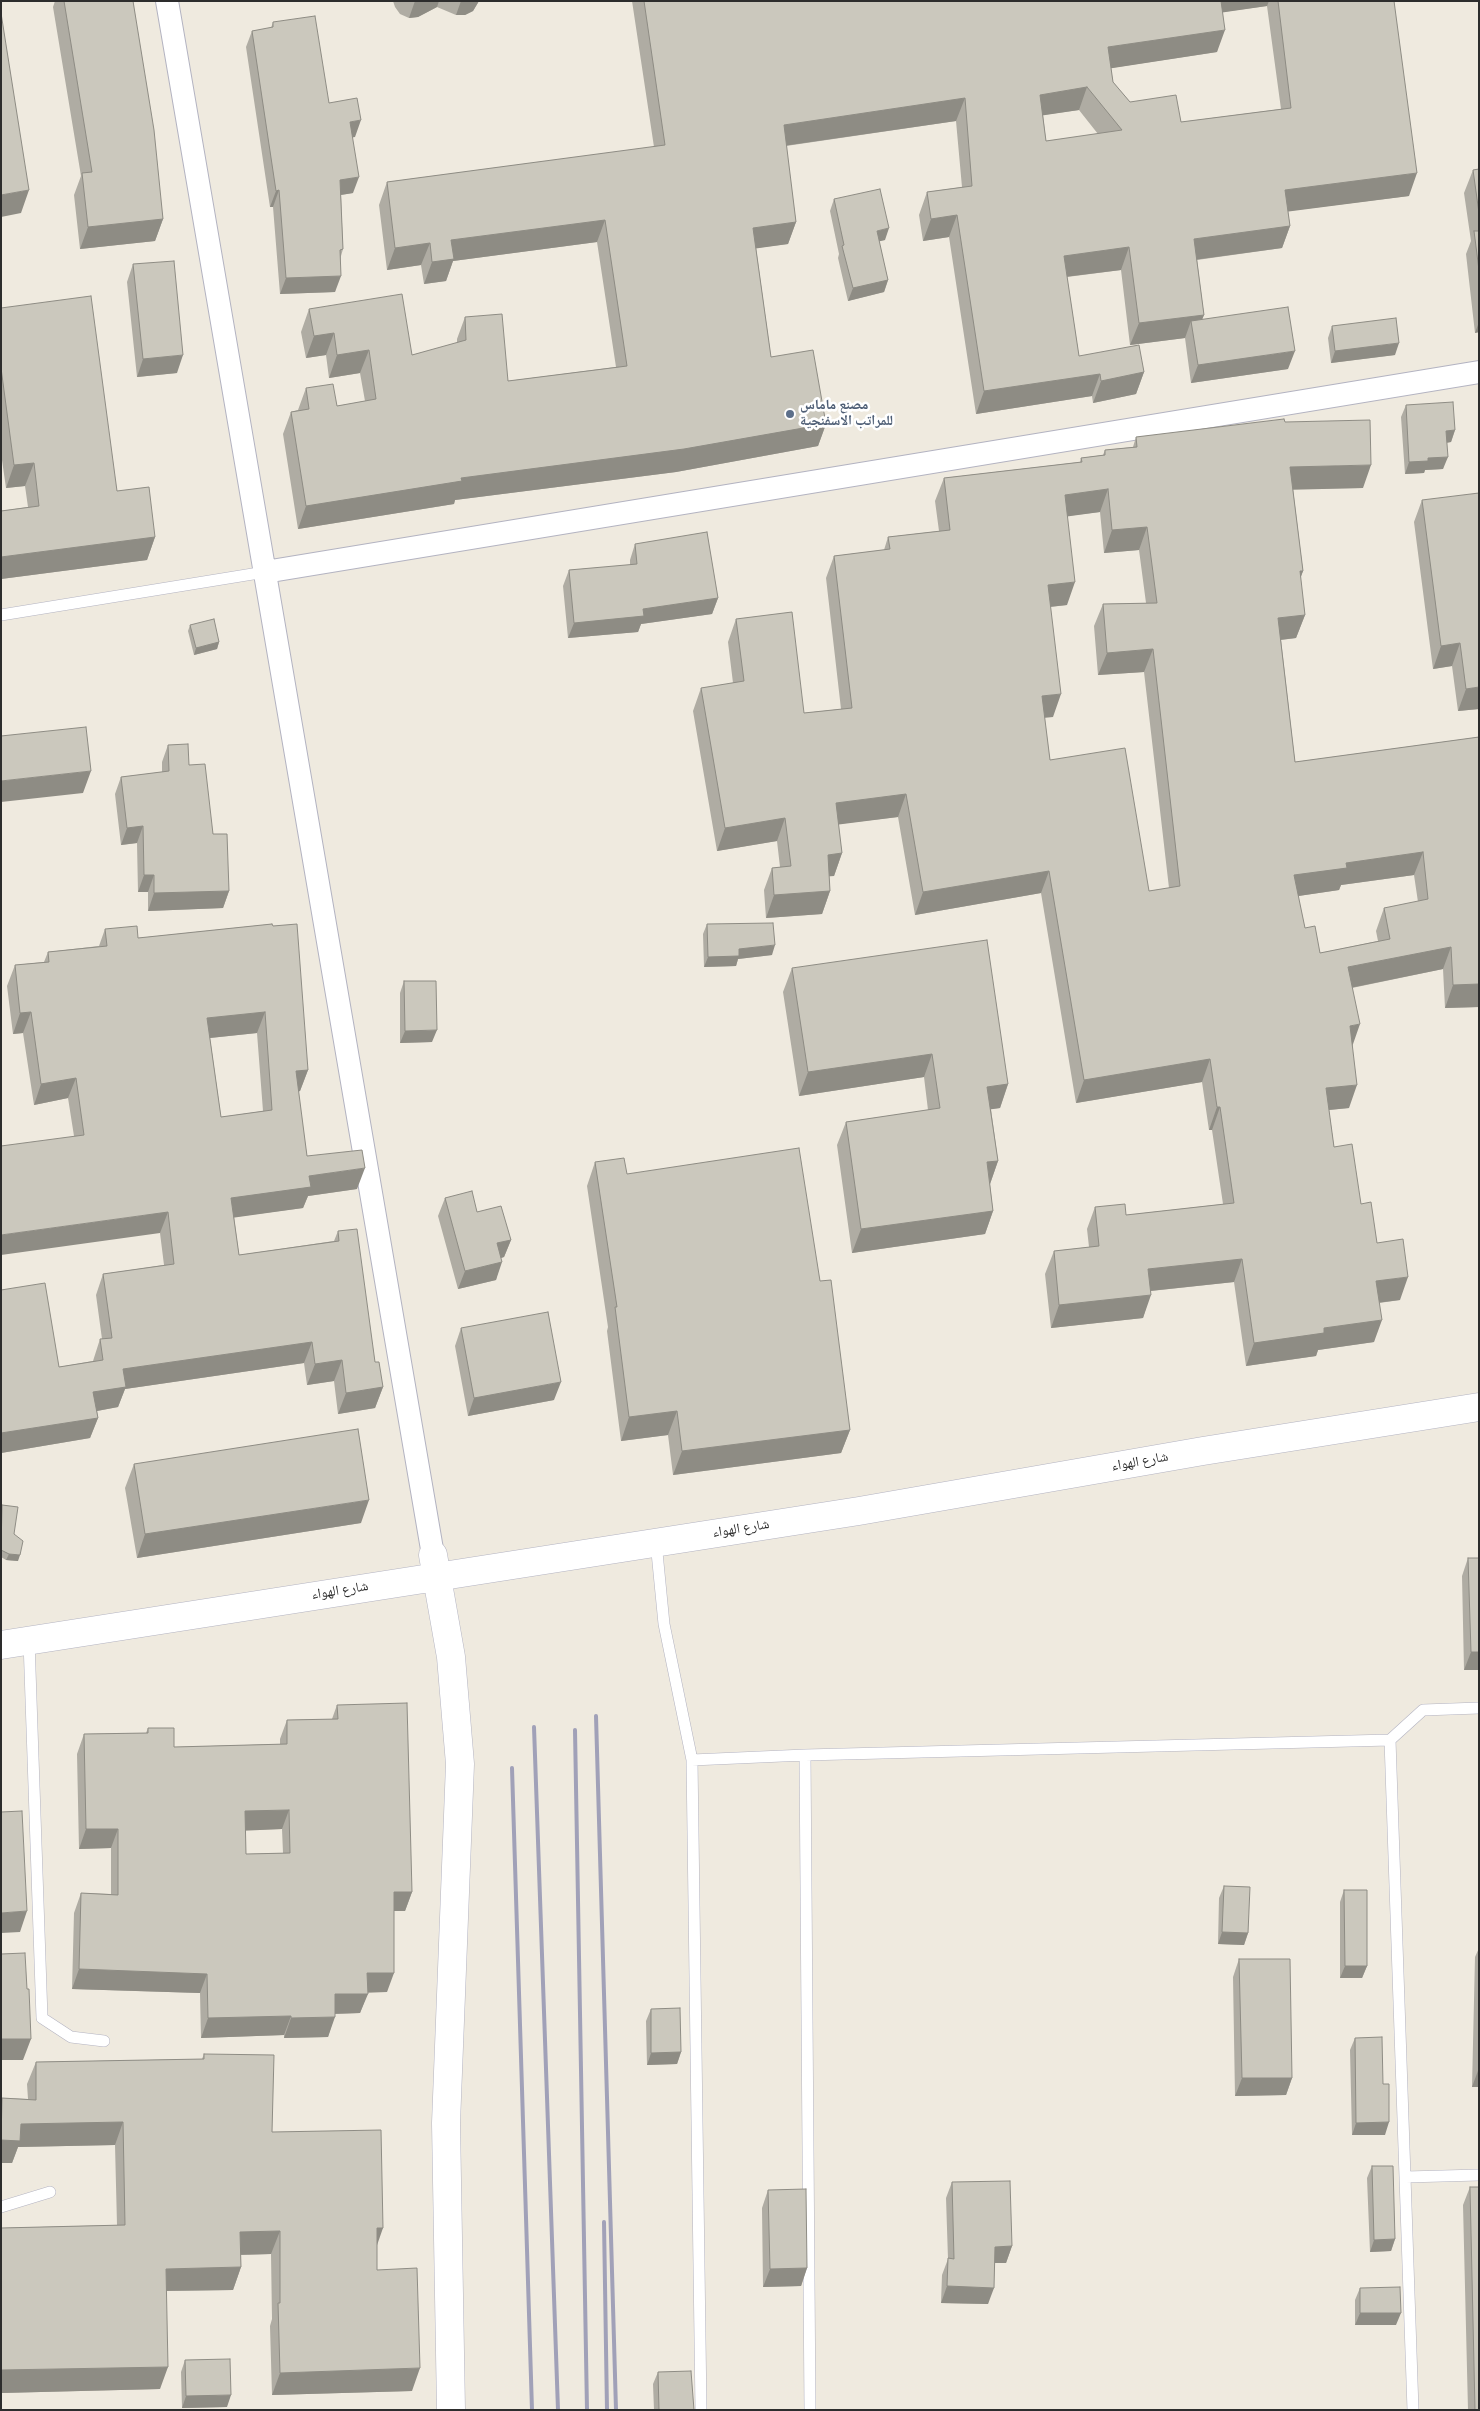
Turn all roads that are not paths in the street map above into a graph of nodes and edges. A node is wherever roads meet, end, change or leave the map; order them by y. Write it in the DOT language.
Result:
graph roads {
  1 [pos="167,1"];
  2 [pos="1479,372"];
  3 [pos="265,572"];
  4 [pos="1,615"];
  5 [pos="1479,1407"];
  6 [pos="656,1542"];
  7 [pos="435,1565"];
  8 [pos="29,1641"];
  9 [pos="1,1645"];
  10 [pos="1479,1708"];
  11 [pos="1390,1740"];
  12 [pos="805,1755"];
  13 [pos="692,1760"];
  14 [pos="104,2042"];
  15 [pos="1479,2175"];
  16 [pos="1406,2178"];
  17 [pos="50,2192"];
  18 [pos="1,2207"];
  19 [pos="451,2410"];
  20 [pos="701,2410"];
  21 [pos="810,2410"];
  22 [pos="1412,2410"];
  1 -- 3 [label="street"];
  2 -- 3 [label="street"];
  3 -- 4 [label="lane"];
  3 -- 7 [label="street"];
  5 -- 6 [label="street, شارع الهواء"];
  6 -- 7 [label="street, شارع الهواء"];
  6 -- 13 [label="lane"];
  7 -- 8 [label="street, شارع الهواء"];
  7 -- 19 [label="street"];
  8 -- 9 [label="street, شارع الهواء"];
  8 -- 14 [label="lane"];
  10 -- 11 [label="lane"];
  11 -- 12 [label="lane"];
  11 -- 16 [label="lane"];
  12 -- 13 [label="lane"];
  12 -- 21 [label="lane"];
  13 -- 20 [label="lane"];
  15 -- 16 [label="lane"];
  16 -- 22 [label="lane"];
  17 -- 18 [label="lane"];
}
